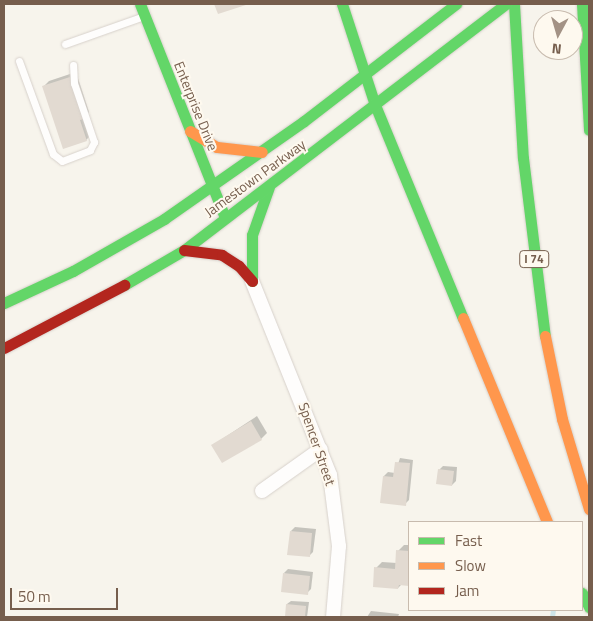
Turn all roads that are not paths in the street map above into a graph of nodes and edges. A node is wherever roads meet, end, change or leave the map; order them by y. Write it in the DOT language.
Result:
graph roads {
  1 [pos="140,4"];
  2 [pos="342,4"];
  3 [pos="456,4"];
  4 [pos="506,4"];
  5 [pos="514,4"];
  6 [pos="582,4"];
  7 [pos="145,16"];
  8 [pos="65,44"];
  9 [pos="19,61"];
  10 [pos="73,65"];
  11 [pos="364,73"];
  12 [pos="375,105"];
  13 [pos="589,130"];
  14 [pos="190,131"];
  15 [pos="262,152"];
  16 [pos="212,186"];
  17 [pos="269,187"];
  18 [pos="225,218"];
  19 [pos="184,250"];
  20 [pos="252,281"];
  21 [pos="4,303"];
  22 [pos="4,348"];
  23 [pos="322,449"];
  24 [pos="262,491"];
  25 [pos="589,509"];
  26 [pos="547,521"];
  27 [pos="583,595"];
  28 [pos="589,607"];
  29 [pos="333,617"];
  1 -- 7 [label="main road, Enterprise Drive"];
  2 -- 11 [label="main road"];
  3 -- 11 [label="main road, Jamestown Parkway"];
  4 -- 12 [label="main road, Jamestown Parkway"];
  5 -- 25 [label="main road, I 74"];
  6 -- 13 [label="main road"];
  7 -- 8 [label="lane"];
  7 -- 14 [label="main road, Enterprise Drive"];
  9 -- 10 [label="lane"];
  11 -- 12 [label="main road"];
  11 -- 15 [label="main road, Jamestown Parkway"];
  12 -- 17 [label="main road, Jamestown Parkway"];
  12 -- 26 [label="main road"];
  14 -- 15 [label="main road"];
  14 -- 16 [label="main road, Enterprise Drive"];
  15 -- 16 [label="main road, Jamestown Parkway"];
  16 -- 18 [label="main road, Enterprise Drive"];
  16 -- 21 [label="main road, Jamestown Parkway"];
  17 -- 18 [label="main road, Jamestown Parkway"];
  17 -- 20 [label="main road"];
  18 -- 19 [label="main road, Jamestown Parkway"];
  19 -- 20 [label="main road"];
  19 -- 22 [label="main road, Jamestown Parkway"];
  20 -- 23 [label="street, Spencer Street"];
  23 -- 24 [label="street"];
  23 -- 29 [label="street, Spencer Street"];
  27 -- 28 [label="main road"];
}
